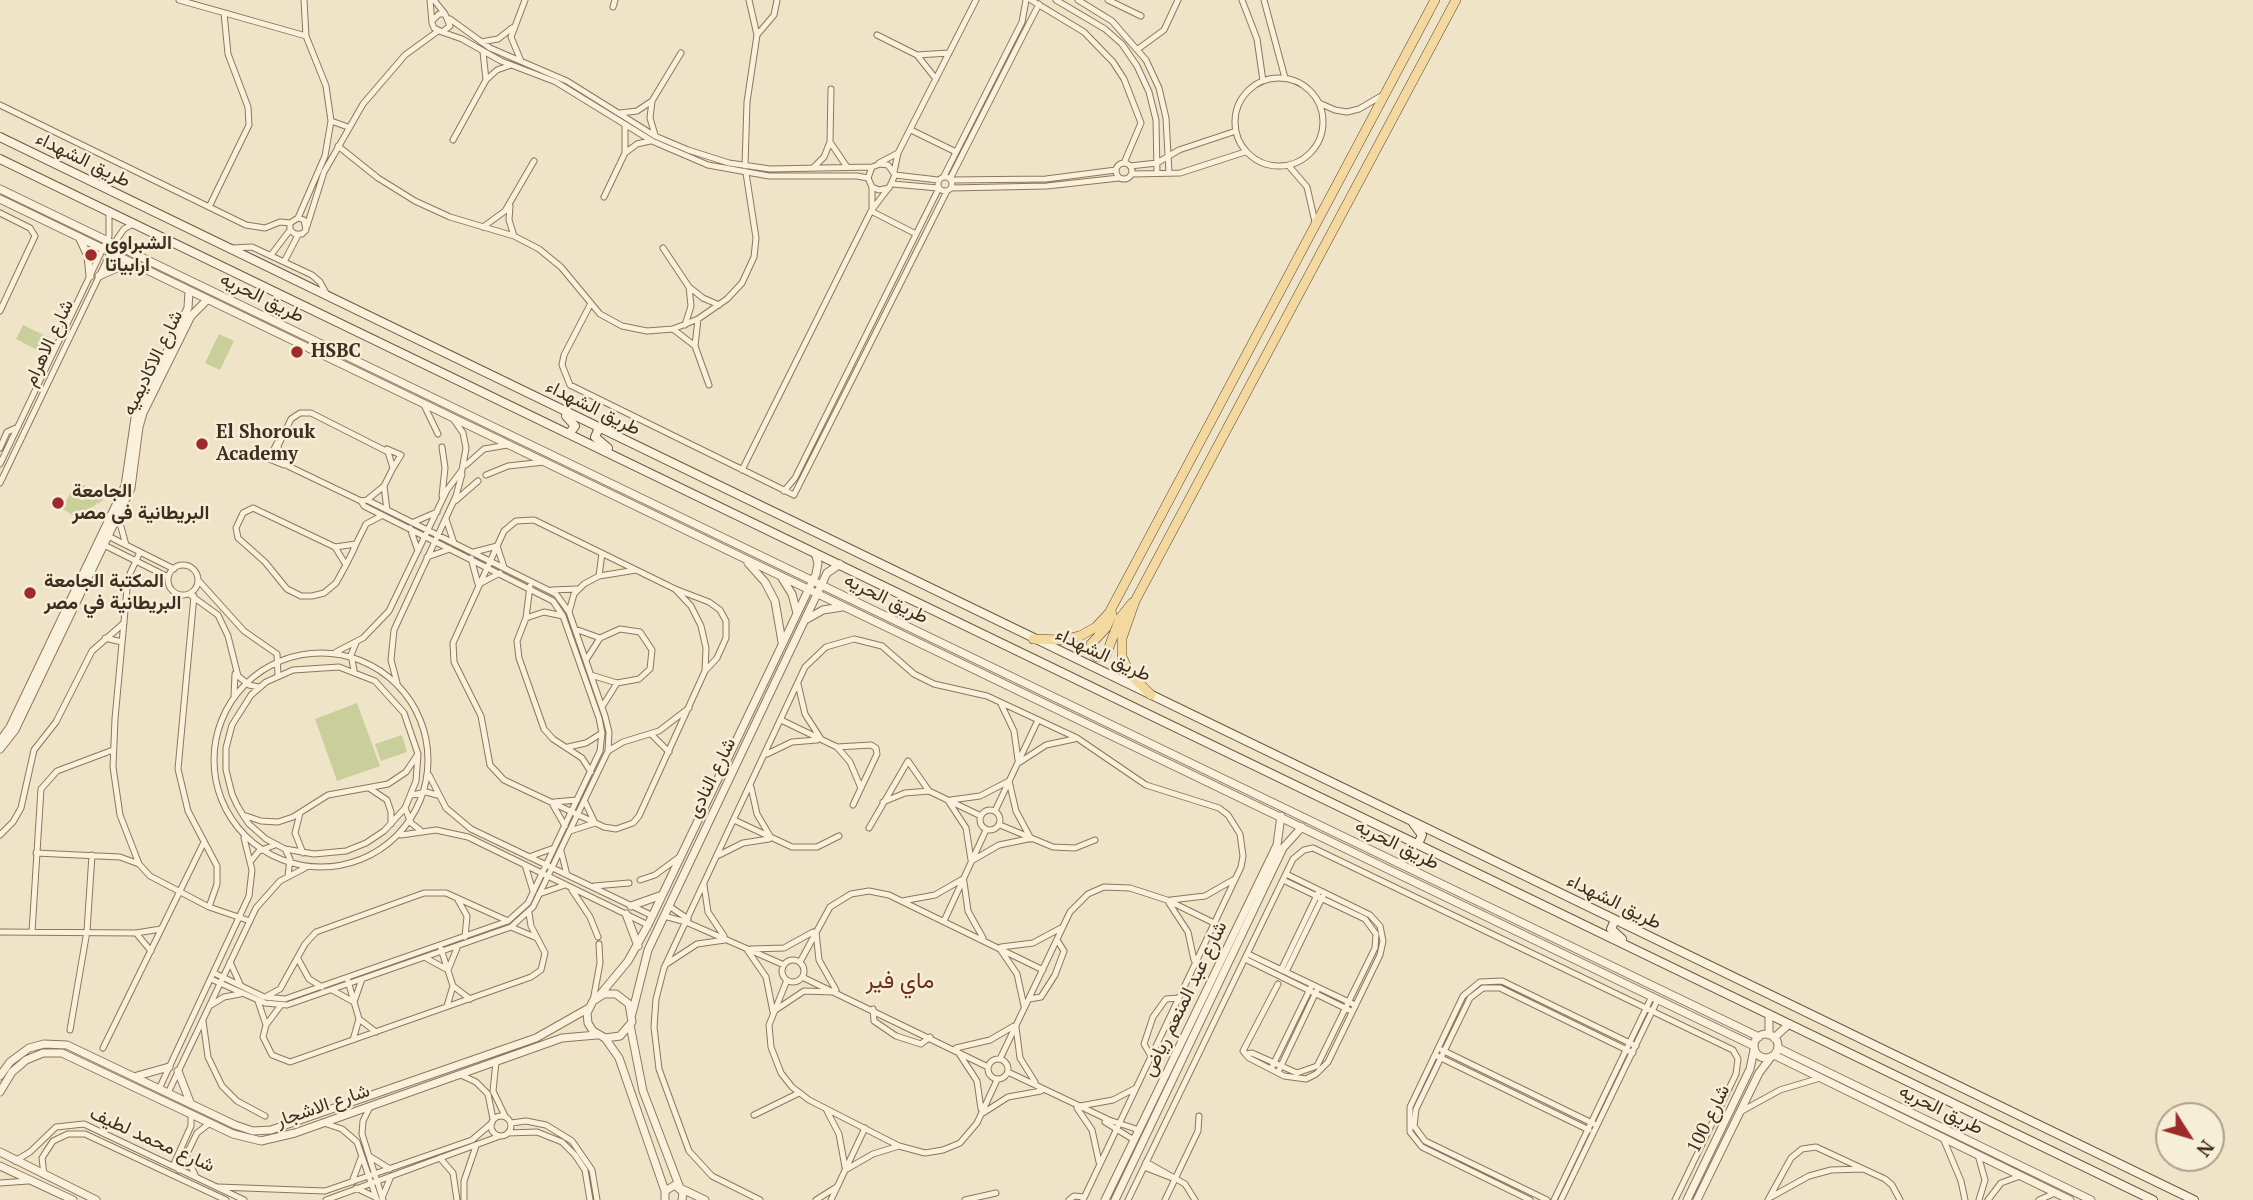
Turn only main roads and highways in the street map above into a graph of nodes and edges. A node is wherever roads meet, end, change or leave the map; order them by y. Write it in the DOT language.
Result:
graph roads {
  1 [pos="1435,0"];
  2 [pos="1456,0"];
  3 [pos="0,137"];
  4 [pos="0,159"];
  5 [pos="558,409"];
  6 [pos="598,428"];
  7 [pos="569,434"];
  8 [pos="616,457"];
  9 [pos="1135,601"];
  10 [pos="1114,605"];
  11 [pos="1033,639"];
  12 [pos="1151,695"];
  13 [pos="1410,820"];
  14 [pos="1418,844"];
  15 [pos="1615,920"];
  16 [pos="1630,946"];
  17 [pos="2038,1125"];
  18 [pos="2031,1141"];
  19 [pos="2077,1144"];
  20 [pos="2070,1160"];
  21 [pos="2153,1200"];
  22 [pos="2194,1200"];
  1 -- 10 [label="main road"];
  2 -- 9 [label="main road"];
  3 -- 5 [label="main road, طريق الشهداء"];
  4 -- 7 [label="main road, طريق الشهداء"];
  5 -- 6 [label="main road, طريق الشهداء"];
  5 -- 7 [label="main road"];
  6 -- 8 [label="main road"];
  6 -- 11 [label="main road, طريق الشهداء"];
  7 -- 8 [label="main road, طريق الشهداء"];
  8 -- 14 [label="main road, طريق الشهداء"];
  9 -- 10 [label="main road"];
  9 -- 12 [label="main road"];
  10 -- 11 [label="main road"];
  11 -- 12 [label="main road, طريق الشهداء"];
  12 -- 13 [label="main road, طريق الشهداء"];
  13 -- 14 [label="main road"];
  13 -- 15 [label="main road, طريق الشهداء"];
  14 -- 16 [label="main road, طريق الشهداء"];
  15 -- 16 [label="main road"];
  15 -- 17 [label="main road, طريق الشهداء"];
  16 -- 18 [label="main road, طريق الشهداء"];
  17 -- 18 [label="main road"];
  17 -- 19 [label="main road, طريق الشهداء"];
  18 -- 20 [label="main road, طريق الشهداء"];
  19 -- 20 [label="main road"];
  19 -- 22 [label="main road, طريق الشهداء"];
  20 -- 21 [label="main road, طريق الشهداء"];
}
